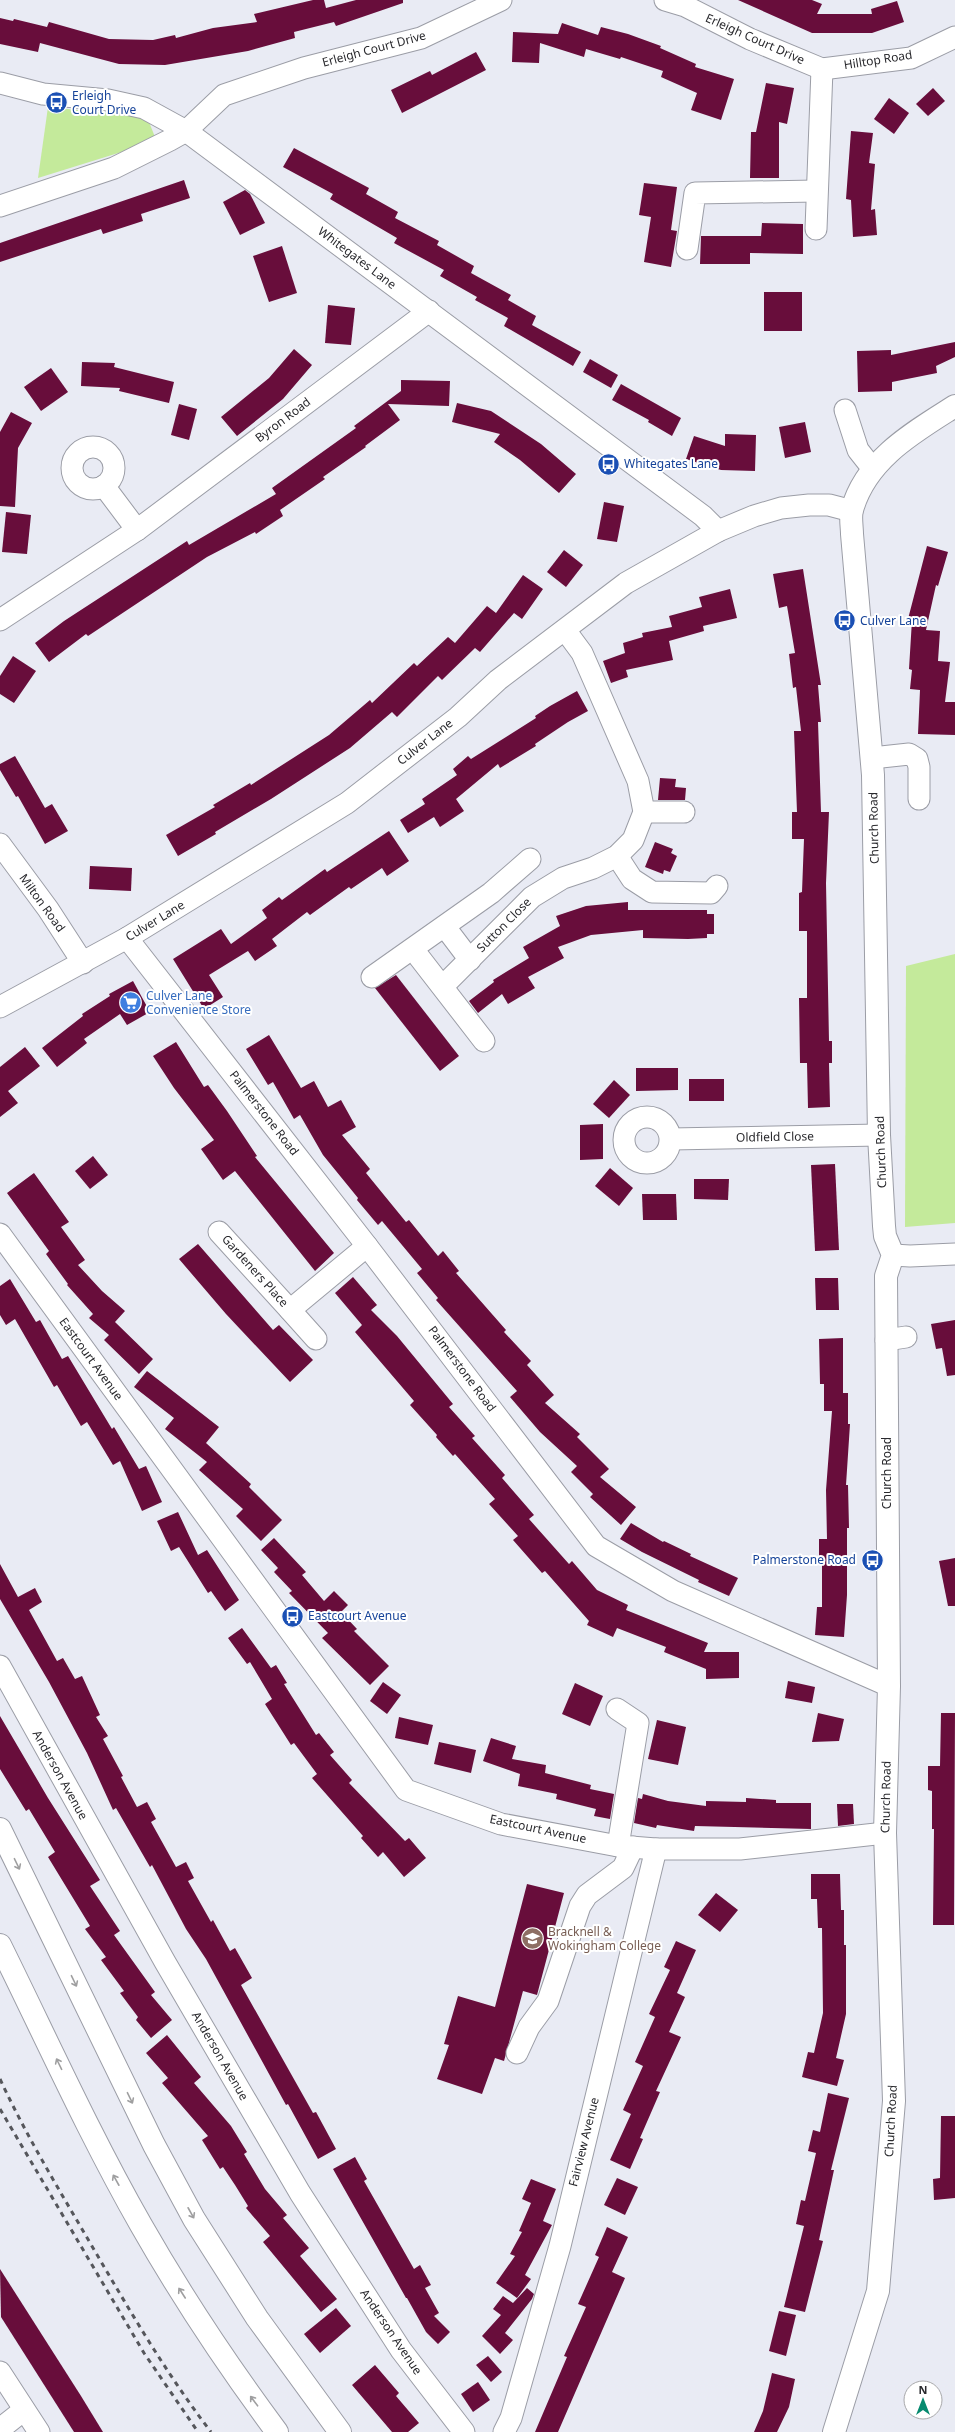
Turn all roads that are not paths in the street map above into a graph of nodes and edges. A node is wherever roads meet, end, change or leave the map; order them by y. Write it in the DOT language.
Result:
graph roads {
  1 [pos="502,0"];
  2 [pos="665,0"];
  3 [pos="686,3"];
  4 [pos="955,37"];
  5 [pos="822,68"];
  6 [pos="0,83"];
  7 [pos="186,131"];
  8 [pos="816,191"];
  9 [pos="0,206"];
  10 [pos="816,229"];
  11 [pos="687,249"];
  12 [pos="429,311"];
  13 [pos="955,406"];
  14 [pos="845,410"];
  15 [pos="873,469"];
  16 [pos="104,486"];
  17 [pos="852,511"];
  18 [pos="137,530"];
  19 [pos="718,531"];
  20 [pos="0,620"];
  21 [pos="565,630"];
  22 [pos="872,758"];
  23 [pos="919,799"];
  24 [pos="644,812"];
  25 [pos="684,812"];
  26 [pos="0,844"];
  27 [pos="617,856"];
  28 [pos="530,859"];
  29 [pos="717,886"];
  30 [pos="445,927"];
  31 [pos="127,938"];
  32 [pos="419,957"];
  33 [pos="470,960"];
  34 [pos="83,963"];
  35 [pos="372,977"];
  36 [pos="443,986"];
  37 [pos="0,1007"];
  38 [pos="484,1041"];
  39 [pos="879,1135"];
  40 [pos="671,1139"];
  41 [pos="219,1232"];
  42 [pos="0,1234"];
  43 [pos="367,1246"];
  44 [pos="955,1254"];
  45 [pos="893,1255"];
  46 [pos="290,1310"];
  47 [pos="316,1340"];
  48 [pos="0,1666"];
  49 [pos="889,1686"];
  50 [pos="617,1709"];
  51 [pos="0,1829"];
  52 [pos="885,1833"];
  53 [pos="626,1847"];
  54 [pos="656,1849"];
  55 [pos="0,1945"];
  56 [pos="516,2053"];
  57 [pos="0,2372"];
  58 [pos="24,2410"];
  59 [pos="0,2429"];
  60 [pos="39,2432"];
  61 [pos="277,2432"];
  62 [pos="340,2432"];
  63 [pos="464,2432"];
  64 [pos="504,2432"];
  65 [pos="834,2432"];
  1 -- 7 [label="street, Erleigh Court Drive"];
  2 -- 3 [label="street, Erleigh Court Drive"];
  3 -- 5 [label="street, Erleigh Court Drive"];
  4 -- 5 [label="street, Hilltop Road"];
  5 -- 8 [label="street"];
  6 -- 7 [label="street, Whitegates Lane"];
  7 -- 9 [label="street, Erleigh Court Drive"];
  7 -- 12 [label="street, Whitegates Lane"];
  8 -- 10 [label="street"];
  8 -- 11 [label="street"];
  12 -- 18 [label="street, Byron Road"];
  12 -- 19 [label="street, Whitegates Lane"];
  13 -- 15 [label="main road"];
  14 -- 15 [label="street"];
  15 -- 17 [label="main road"];
  16 -- 18 [label="street"];
  17 -- 19 [label="street, Culver Lane"];
  17 -- 22 [label="main road, Church Road"];
  18 -- 20 [label="street, Byron Road"];
  19 -- 21 [label="street, Culver Lane"];
  21 -- 24 [label="street"];
  21 -- 31 [label="street, Culver Lane"];
  22 -- 23 [label="street"];
  22 -- 39 [label="main road, Church Road"];
  24 -- 25 [label="street"];
  24 -- 27 [label="street, Sutton Close"];
  26 -- 34 [label="street, Milton Road"];
  27 -- 29 [label="street"];
  27 -- 33 [label="street, Sutton Close"];
  28 -- 30 [label="street"];
  30 -- 33 [label="street"];
  30 -- 35 [label="street"];
  31 -- 34 [label="street, Culver Lane"];
  31 -- 43 [label="street, Palmerstone Road"];
  32 -- 36 [label="street"];
  33 -- 36 [label="street, Sutton Close"];
  34 -- 37 [label="street, Culver Lane"];
  36 -- 38 [label="street"];
  39 -- 40 [label="street, Oldfield Close"];
  39 -- 45 [label="main road, Church Road"];
  41 -- 46 [label="street, Gardeners Place"];
  42 -- 53 [label="street, Eastcourt Avenue"];
  43 -- 46 [label="street, Gardeners Place"];
  43 -- 49 [label="street, Palmerstone Road"];
  44 -- 45 [label="street"];
  45 -- 49 [label="main road, Church Road"];
  46 -- 47 [label="street, Gardeners Place"];
  48 -- 63 [label="street, Anderson Avenue"];
  49 -- 52 [label="main road, Church Road"];
  50 -- 53 [label="street"];
  51 -- 62 [label="main road, one-way"];
  52 -- 54 [label="street, Eastcourt Avenue"];
  52 -- 65 [label="main road, Church Road"];
  53 -- 54 [label="street, Eastcourt Avenue"];
  53 -- 56 [label="street"];
  54 -- 64 [label="street, Fairview Avenue"];
  61 -- 55 [label="main road, one-way"];
  57 -- 58 [label="street"];
  58 -- 59 [label="street"];
  58 -- 60 [label="street"];
}
